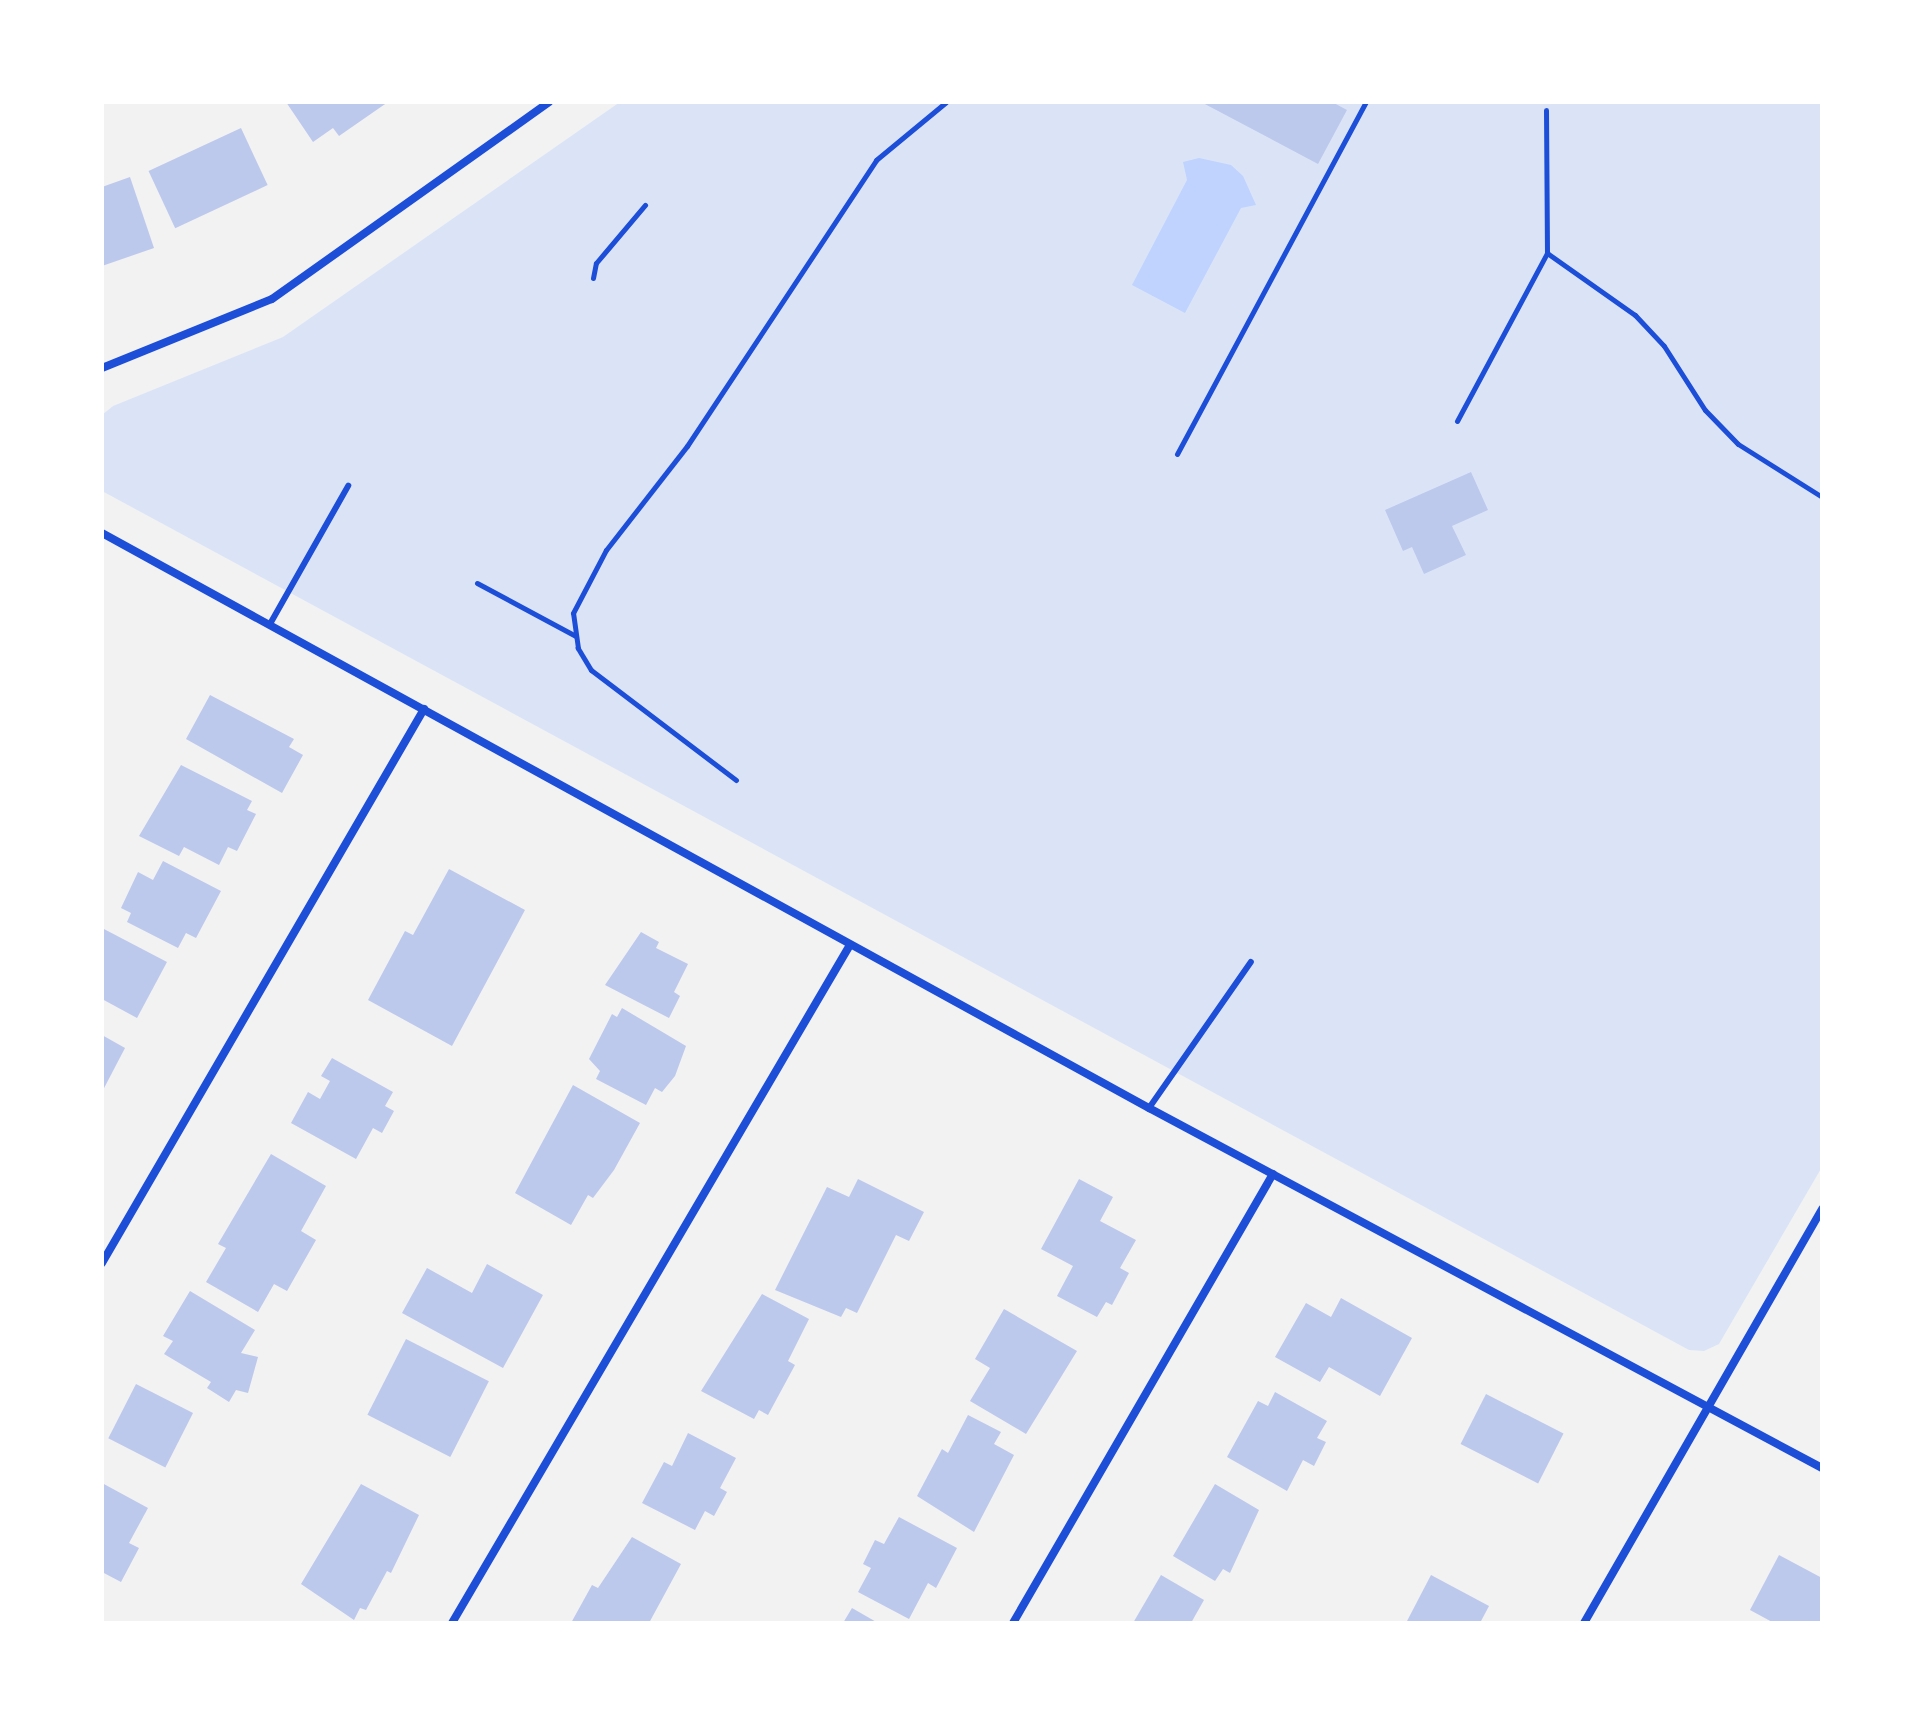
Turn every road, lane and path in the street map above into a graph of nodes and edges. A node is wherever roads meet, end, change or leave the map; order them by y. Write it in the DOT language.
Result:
graph roads {
  1 [pos="549,102"];
  2 [pos="946,102"];
  3 [pos="1366,102"];
  4 [pos="1546,110"];
  5 [pos="645,205"];
  6 [pos="1547,253"];
  7 [pos="593,278"];
  8 [pos="102,368"];
  9 [pos="1457,421"];
  10 [pos="1177,454"];
  11 [pos="348,486"];
  12 [pos="1822,497"];
  13 [pos="102,533"];
  14 [pos="477,583"];
  15 [pos="270,624"];
  16 [pos="576,636"];
  17 [pos="424,709"];
  18 [pos="736,780"];
  19 [pos="850,945"];
  20 [pos="1251,962"];
  21 [pos="1149,1108"];
  22 [pos="1273,1174"];
  23 [pos="1822,1209"];
  24 [pos="102,1263"];
  25 [pos="1711,1406"];
  26 [pos="1822,1468"];
  27 [pos="452,1623"];
  28 [pos="1013,1623"];
  29 [pos="1584,1623"];
  1 -- 8 [label="street"];
  2 -- 16 [label="path"];
  3 -- 10 [label="path"];
  4 -- 6 [label="path"];
  5 -- 7 [label="path"];
  6 -- 9 [label="path"];
  6 -- 12 [label="path"];
  11 -- 15 [label="lane"];
  13 -- 15 [label="street"];
  14 -- 16 [label="path"];
  15 -- 17 [label="street"];
  16 -- 18 [label="path"];
  17 -- 19 [label="street"];
  17 -- 24 [label="street"];
  19 -- 21 [label="street"];
  19 -- 27 [label="street"];
  20 -- 21 [label="lane"];
  21 -- 22 [label="street"];
  22 -- 25 [label="street"];
  22 -- 28 [label="street"];
  23 -- 25 [label="street"];
  25 -- 26 [label="street"];
  25 -- 29 [label="street"];
}
